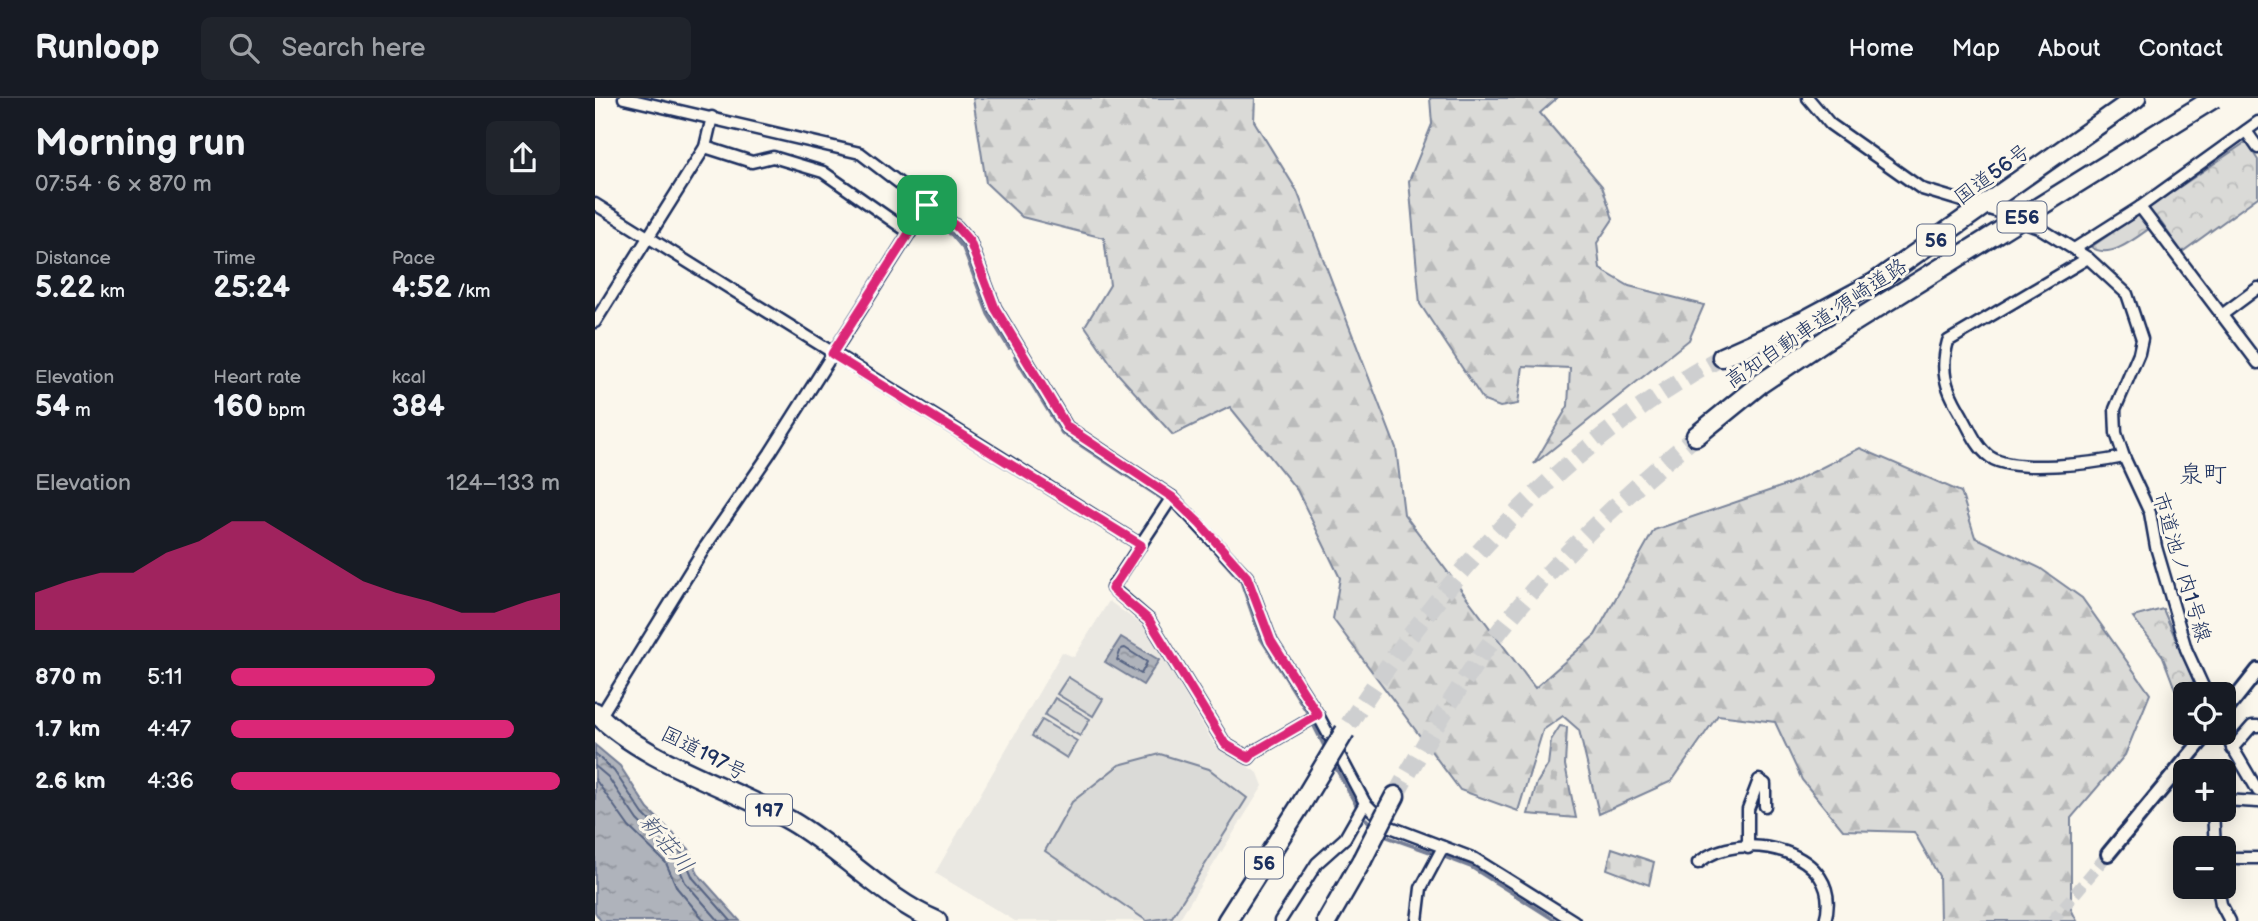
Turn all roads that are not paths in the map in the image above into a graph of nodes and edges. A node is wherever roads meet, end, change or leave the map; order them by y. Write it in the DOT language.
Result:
graph roads {
  1 [pos="624,98"];
  2 [pos="1808,98"];
  3 [pos="2136,98"];
  4 [pos="2214,98"];
  5 [pos="712,117"];
  6 [pos="2258,122"];
  7 [pos="2246,131"];
  8 [pos="705,147"];
  9 [pos="2258,148"];
  10 [pos="595,204"];
  11 [pos="927,205"];
  12 [pos="2140,206"];
  13 [pos="1984,208"];
  14 [pos="910,233"];
  15 [pos="649,238"];
  16 [pos="2074,249"];
  17 [pos="2088,258"];
  18 [pos="2258,288"];
  19 [pos="2223,314"];
  20 [pos="595,322"];
  21 [pos="832,354"];
  22 [pos="1722,357"];
  23 [pos="2258,363"];
  24 [pos="1696,436"];
  25 [pos="2124,457"];
  26 [pos="1172,497"];
  27 [pos="1141,545"];
  28 [pos="2258,670"];
  29 [pos="2202,682"];
  30 [pos="2236,698"];
  31 [pos="598,715"];
  32 [pos="1318,715"];
  33 [pos="2258,726"];
  34 [pos="1347,728"];
  35 [pos="2198,745"];
  36 [pos="2230,745"];
  37 [pos="2232,749"];
  38 [pos="2258,791"];
  39 [pos="2236,801"];
  40 [pos="2258,802"];
  41 [pos="1365,803"];
  42 [pos="1391,804"];
  43 [pos="1765,806"];
  44 [pos="1443,847"];
  45 [pos="1748,848"];
  46 [pos="2108,854"];
  47 [pos="2236,858"];
  48 [pos="2258,858"];
  49 [pos="1698,863"];
  50 [pos="2220,899"];
  51 [pos="937,921"];
  52 [pos="1227,921"];
  53 [pos="1280,921"];
  54 [pos="1329,921"];
  55 [pos="1417,921"];
  56 [pos="1574,921"];
  57 [pos="1825,921"];
  58 [pos="2230,921"];
  1 -- 5 [label="street"];
  2 -- 13 [label="street, 市道池ノ内1号線"];
  3 -- 13 [label="highway, 国道56号 / 56"];
  4 -- 24 [label="highway, 高知自動車道;須崎道路 / E56, bridge"];
  5 -- 8 [label="street"];
  5 -- 11 [label="street"];
  6 -- 7 [label="street"];
  7 -- 9 [label="street"];
  7 -- 12 [label="street"];
  8 -- 14 [label="street"];
  8 -- 15 [label="street"];
  10 -- 15 [label="street"];
  11 -- 14 [label="street"];
  11 -- 26 [label="street"];
  12 -- 16 [label="street"];
  12 -- 19 [label="street"];
  13 -- 16 [label="street, 市道池ノ内1号線"];
  13 -- 22 [label="highway, 国道56号 / 56"];
  14 -- 21 [label="street"];
  15 -- 20 [label="street"];
  15 -- 21 [label="street"];
  16 -- 17 [label="street, 市道池ノ内1号線"];
  17 -- 25 [label="street, 市道池ノ内1号線"];
  17 -- 25 [label="street"];
  18 -- 19 [label="street"];
  19 -- 23 [label="street"];
  21 -- 27 [label="street"];
  21 -- 31 [label="street"];
  25 -- 29 [label="street, 市道池ノ内1号線"];
  26 -- 27 [label="street"];
  26 -- 32 [label="street"];
  27 -- 32 [label="street"];
  28 -- 30 [label="main road"];
  31 -- 51 [label="highway, 国道197号 / 197"];
  32 -- 41 [label="street"];
  33 -- 37 [label="street"];
  34 -- 52 [label="highway, 56, bridge"];
  35 -- 46 [label="main road"];
  36 -- 37 [label="street"];
  37 -- 38 [label="street"];
  39 -- 40 [label="street"];
  41 -- 44 [label="street"];
  41 -- 53 [label="street"];
  42 -- 54 [label="highway, bridge"];
  43 -- 45 [label="street"];
  44 -- 55 [label="street"];
  44 -- 56 [label="street"];
  45 -- 49 [label="street"];
  45 -- 57 [label="street"];
  47 -- 48 [label="street"];
  50 -- 58 [label="street"];
}
